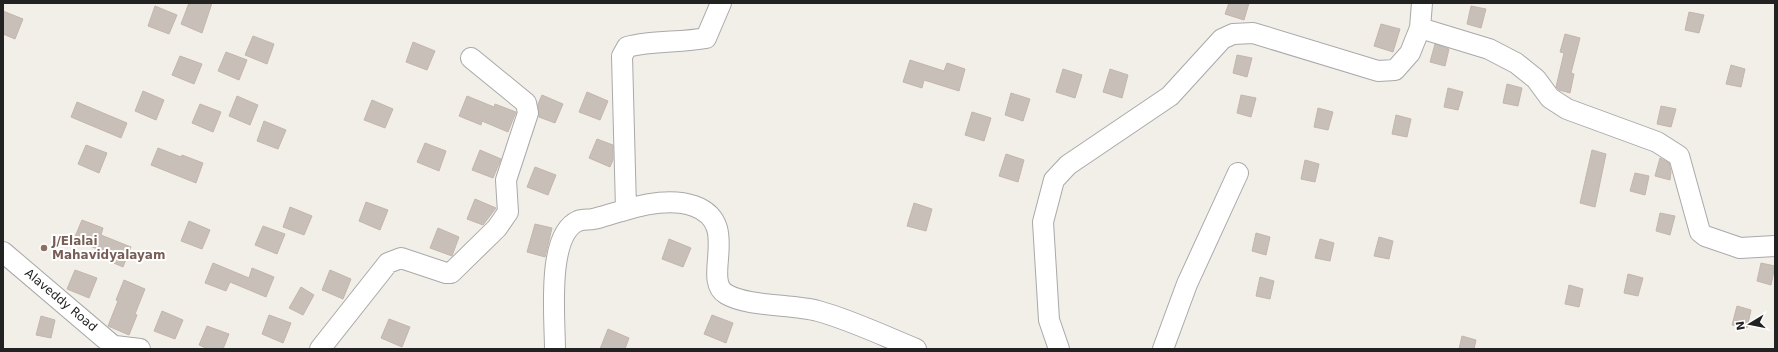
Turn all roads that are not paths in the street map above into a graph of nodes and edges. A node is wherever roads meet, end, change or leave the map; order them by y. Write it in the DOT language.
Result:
graph roads {
  1 [pos="721,3"];
  2 [pos="1422,3"];
  3 [pos="1420,28"];
  4 [pos="471,58"];
  5 [pos="1238,173"];
  6 [pos="626,210"];
  7 [pos="1775,246"];
  8 [pos="3,252"];
  9 [pos="116,347"];
  10 [pos="140,349"];
  11 [pos="320,349"];
  12 [pos="555,349"];
  13 [pos="916,349"];
  14 [pos="1059,349"];
  15 [pos="1163,349"];
  1 -- 6 [label="street"];
  2 -- 3 [label="street"];
  3 -- 7 [label="street"];
  3 -- 14 [label="street"];
  4 -- 11 [label="street"];
  5 -- 15 [label="street"];
  6 -- 12 [label="street"];
  6 -- 13 [label="street"];
  8 -- 9 [label="street, Alaveddy Road"];
  9 -- 10 [label="street"];
}
